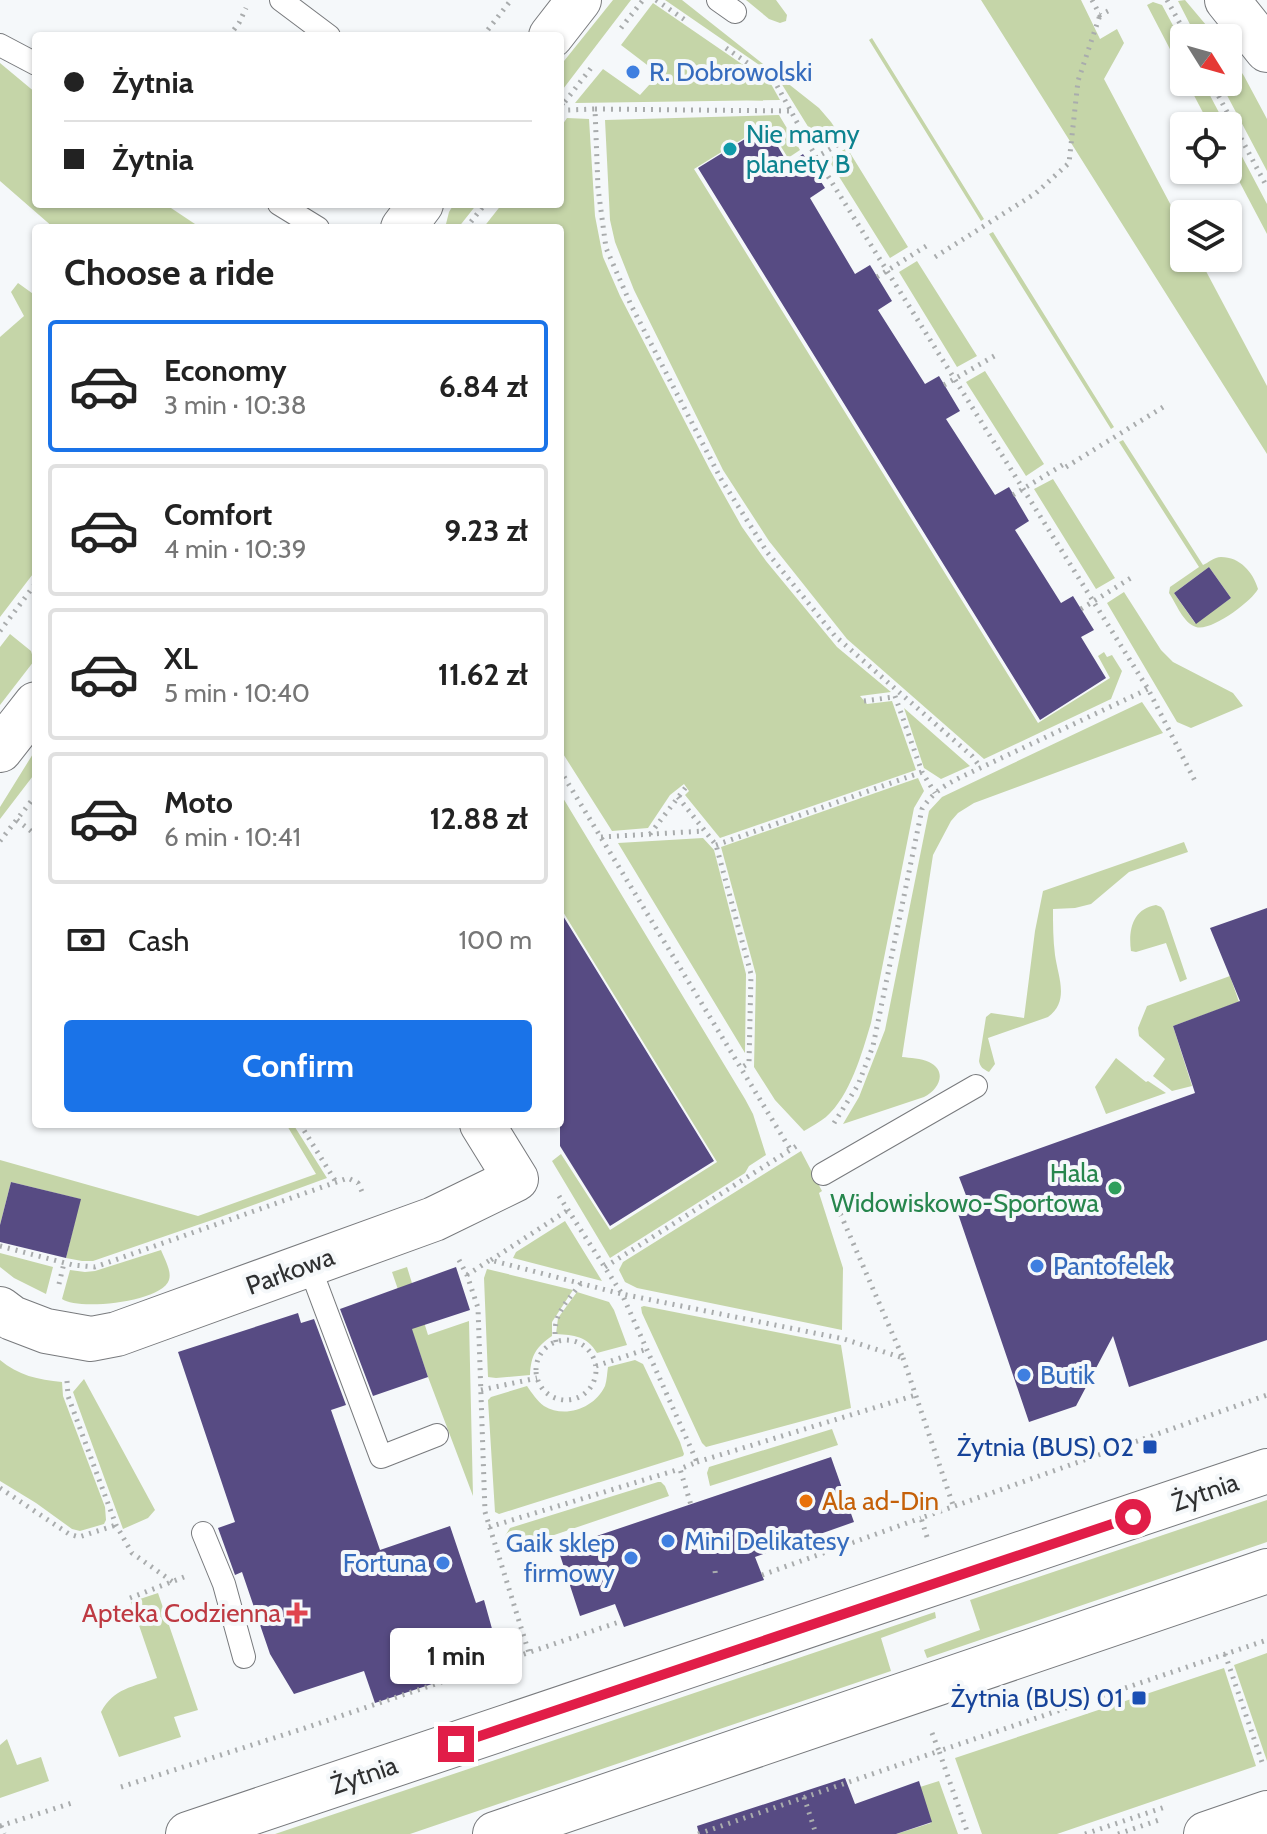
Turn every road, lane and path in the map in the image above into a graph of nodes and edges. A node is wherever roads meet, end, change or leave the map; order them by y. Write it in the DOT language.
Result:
graph roads {
  1 [pos="249,0"];
  2 [pos="281,0"];
  3 [pos="511,0"];
  4 [pos="579,0"];
  5 [pos="656,0"];
  6 [pos="1092,0"];
  7 [pos="1167,0"];
  8 [pos="1227,0"];
  9 [pos="1108,11"];
  10 [pos="1100,15"];
  11 [pos="1180,24"];
  12 [pos="696,27"];
  13 [pos="232,32"];
  14 [pos="324,32"];
  15 [pos="486,32"];
  16 [pos="554,32"];
  17 [pos="0,45"];
  18 [pos="722,45"];
  19 [pos="1267,50"];
  20 [pos="32,62"];
  21 [pos="1218,96"];
  22 [pos="564,107"];
  23 [pos="595,109"];
  24 [pos="792,111"];
  25 [pos="858,133"];
  26 [pos="816,157"];
  27 [pos="808,162"];
  28 [pos="1267,187"];
  29 [pos="286,208"];
  30 [pos="482,208"];
  31 [pos="312,224"];
  32 [pos="469,224"];
  33 [pos="928,245"];
  34 [pos="935,257"];
  35 [pos="888,271"];
  36 [pos="877,277"];
  37 [pos="996,355"];
  38 [pos="954,379"];
  39 [pos="944,385"];
  40 [pos="1168,404"];
  41 [pos="1023,489"];
  42 [pos="1013,495"];
  43 [pos="1134,576"];
  44 [pos="32,588"];
  45 [pos="1094,601"];
  46 [pos="1081,609"];
  47 [pos="0,631"];
  48 [pos="1148,689"];
  49 [pos="896,695"];
  50 [pos="864,701"];
  51 [pos="32,709"];
  52 [pos="0,750"];
  53 [pos="981,768"];
  54 [pos="922,772"];
  55 [pos="564,777"];
  56 [pos="1195,781"];
  57 [pos="686,787"];
  58 [pos="935,793"];
  59 [pos="678,797"];
  60 [pos="32,800"];
  61 [pos="17,820"];
  62 [pos="705,831"];
  63 [pos="32,832"];
  64 [pos="650,834"];
  65 [pos="601,837"];
  66 [pos="0,841"];
  67 [pos="716,845"];
  68 [pos="741,1068"];
  69 [pos="976,1086"];
  70 [pos="827,1127"];
  71 [pos="302,1128"];
  72 [pos="484,1128"];
  73 [pos="790,1149"];
  74 [pos="823,1174"];
  75 [pos="336,1182"];
  76 [pos="553,1186"];
  77 [pos="568,1210"];
  78 [pos="382,1237"];
  79 [pos="0,1246"];
  80 [pos="490,1260"];
  81 [pos="309,1265"];
  82 [pos="605,1267"];
  83 [pos="467,1275"];
  84 [pos="581,1283"];
  85 [pos="622,1294"];
  86 [pos="0,1309"];
  87 [pos="556,1342"];
  88 [pos="647,1349"];
  89 [pos="903,1358"];
  90 [pos="596,1366"];
  91 [pos="67,1374"];
  92 [pos="537,1378"];
  93 [pos="481,1390"];
  94 [pos="916,1395"];
  95 [pos="1267,1395"];
  96 [pos="437,1435"];
  97 [pos="697,1462"];
  98 [pos="680,1469"];
  99 [pos="1267,1471"];
  100 [pos="0,1488"];
  101 [pos="691,1505"];
  102 [pos="953,1505"];
  103 [pos="921,1518"];
  104 [pos="116,1525"];
  105 [pos="489,1527"];
  106 [pos="203,1533"];
  107 [pos="929,1543"];
  108 [pos="1267,1571"];
  109 [pos="189,1575"];
  110 [pos="762,1575"];
  111 [pos="173,1582"];
  112 [pos="130,1598"];
  113 [pos="622,1621"];
  114 [pos="1267,1640"];
  115 [pos="1225,1654"];
  116 [pos="244,1657"];
  117 [pos="930,1728"];
  118 [pos="939,1751"];
  119 [pos="121,1787"];
  120 [pos="1266,1792"];
  121 [pos="804,1797"];
  122 [pos="72,1803"];
  123 [pos="0,1826"];
  124 [pos="4,1834"];
  125 [pos="188,1834"];
  126 [pos="495,1834"];
  127 [pos="698,1834"];
  128 [pos="816,1834"];
  129 [pos="968,1834"];
  130 [pos="1206,1834"];
  1 -- 13 [label="path"];
  2 -- 14 [label="lane"];
  3 -- 15 [label="path"];
  4 -- 16 [label="street"];
  5 -- 12 [label="path"];
  6 -- 10 [label="path"];
  7 -- 11 [label="path"];
  8 -- 19 [label="street"];
  9 -- 10 [label="path"];
  10 -- 34 [label="path"];
  17 -- 20 [label="lane"];
  18 -- 24 [label="path"];
  21 -- 28 [label="path"];
  22 -- 23 [label="path"];
  23 -- 24 [label="path"];
  23 -- 49 [label="path"];
  24 -- 26 [label="path"];
  25 -- 26 [label="path"];
  26 -- 27 [label="path"];
  26 -- 35 [label="path"];
  29 -- 31 [label="lane"];
  30 -- 32 [label="path"];
  33 -- 35 [label="path"];
  35 -- 36 [label="path"];
  35 -- 38 [label="path"];
  37 -- 38 [label="path"];
  38 -- 39 [label="path"];
  38 -- 41 [label="path"];
  40 -- 41 [label="path"];
  41 -- 42 [label="path"];
  41 -- 45 [label="path"];
  43 -- 45 [label="path"];
  44 -- 47 [label="path"];
  45 -- 46 [label="path"];
  45 -- 48 [label="path"];
  48 -- 53 [label="path"];
  48 -- 56 [label="path"];
  49 -- 50 [label="path"];
  49 -- 53 [label="path"];
  49 -- 54 [label="path"];
  51 -- 52 [label="street"];
  53 -- 58 [label="path"];
  54 -- 58 [label="path"];
  54 -- 67 [label="path"];
  55 -- 65 [label="path"];
  57 -- 59 [label="path"];
  58 -- 70 [label="path"];
  59 -- 62 [label="path"];
  59 -- 64 [label="path"];
  60 -- 61 [label="path"];
  61 -- 63 [label="path"];
  61 -- 66 [label="path"];
  62 -- 64 [label="path"];
  62 -- 67 [label="path"];
  64 -- 65 [label="path"];
  65 -- 68 [label="path"];
  67 -- 68 [label="path"];
  68 -- 73 [label="path"];
  69 -- 74 [label="lane"];
  71 -- 75 [label="path"];
  72 -- 78 [label="street, Parkowa"];
  73 -- 74 [label="path"];
  73 -- 82 [label="path"];
  74 -- 89 [label="path"];
  75 -- 78 [label="path"];
  75 -- 79 [label="path"];
  76 -- 77 [label="path"];
  77 -- 80 [label="path"];
  77 -- 82 [label="path"];
  78 -- 81 [label="street, Parkowa"];
  80 -- 83 [label="path"];
  80 -- 84 [label="path"];
  81 -- 86 [label="street, Parkowa"];
  81 -- 96 [label="lane"];
  82 -- 85 [label="path"];
  84 -- 85 [label="path"];
  84 -- 87 [label="path"];
  85 -- 88 [label="path"];
  85 -- 89 [label="path"];
  87 -- 90 [label="path"];
  87 -- 92 [label="path"];
  88 -- 90 [label="path"];
  88 -- 97 [label="path"];
  89 -- 94 [label="path"];
  90 -- 92 [label="path"];
  91 -- 104 [label="path"];
  92 -- 93 [label="path"];
  94 -- 97 [label="path"];
  94 -- 102 [label="path"];
  95 -- 102 [label="path"];
  97 -- 98 [label="path"];
  98 -- 101 [label="path"];
  98 -- 105 [label="path"];
  99 -- 125 [label="street, Żytnia"];
  100 -- 104 [label="path"];
  102 -- 103 [label="path"];
  103 -- 107 [label="path"];
  103 -- 110 [label="path"];
  104 -- 111 [label="path"];
  106 -- 116 [label="lane"];
  108 -- 126 [label="street"];
  109 -- 111 [label="path"];
  111 -- 112 [label="path"];
  113 -- 119 [label="path"];
  114 -- 115 [label="path"];
  115 -- 118 [label="path"];
  115 -- 120 [label="path"];
  117 -- 118 [label="path"];
  118 -- 121 [label="path"];
  118 -- 129 [label="path"];
  120 -- 130 [label="street"];
  121 -- 127 [label="path"];
  121 -- 128 [label="path"];
  122 -- 123 [label="path"];
  123 -- 124 [label="path"];
}
